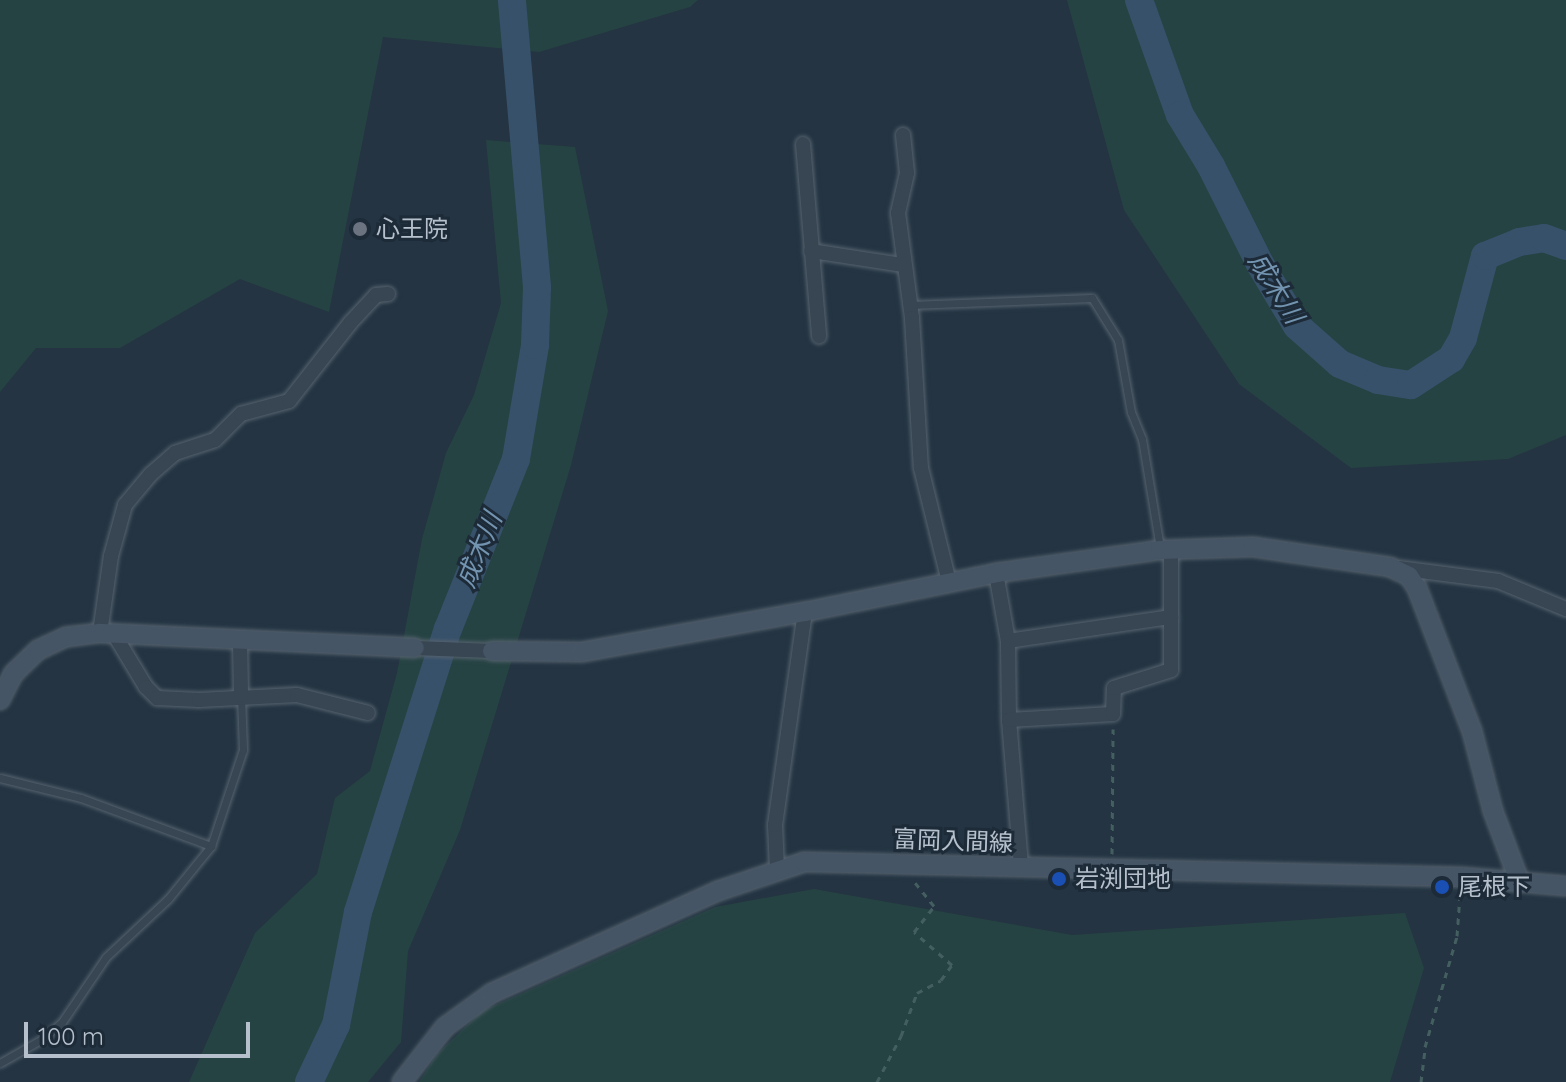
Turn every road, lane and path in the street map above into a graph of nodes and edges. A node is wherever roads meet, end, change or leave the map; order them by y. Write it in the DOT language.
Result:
graph roads {
  1 [pos="903,135"];
  2 [pos="803,144"];
  3 [pos="811,251"];
  4 [pos="903,265"];
  5 [pos="388,294"];
  6 [pos="910,305"];
  7 [pos="819,336"];
  8 [pos="1166,550"];
  9 [pos="1390,567"];
  10 [pos="996,573"];
  11 [pos="949,582"];
  12 [pos="1566,609"];
  13 [pos="805,612"];
  14 [pos="1171,617"];
  15 [pos="107,634"];
  16 [pos="240,641"];
  17 [pos="1008,641"];
  18 [pos="415,648"];
  19 [pos="492,651"];
  20 [pos="241,695"];
  21 [pos="0,700"];
  22 [pos="368,713"];
  23 [pos="1113,714"];
  24 [pos="1009,720"];
  25 [pos="0,778"];
  26 [pos="211,846"];
  27 [pos="908,863"];
  28 [pos="1021,867"];
  29 [pos="777,869"];
  30 [pos="1112,870"];
  31 [pos="1461,877"];
  32 [pos="1519,880"];
  33 [pos="1566,886"];
  34 [pos="0,1063"];
  35 [pos="402,1082"];
  36 [pos="877,1082"];
  37 [pos="1421,1082"];
  1 -- 4 [label="street"];
  2 -- 3 [label="street"];
  3 -- 4 [label="street"];
  3 -- 7 [label="street"];
  4 -- 6 [label="street"];
  5 -- 15 [label="street"];
  6 -- 8 [label="lane"];
  6 -- 11 [label="street"];
  8 -- 9 [label="street"];
  8 -- 10 [label="street"];
  8 -- 14 [label="street"];
  9 -- 12 [label="street"];
  9 -- 32 [label="street"];
  10 -- 11 [label="street"];
  10 -- 17 [label="street"];
  11 -- 13 [label="street"];
  13 -- 19 [label="street"];
  13 -- 29 [label="street"];
  14 -- 17 [label="street"];
  14 -- 23 [label="street"];
  15 -- 16 [label="street"];
  15 -- 20 [label="street"];
  15 -- 21 [label="street"];
  16 -- 18 [label="street"];
  16 -- 20 [label="street"];
  17 -- 24 [label="street"];
  18 -- 19 [label="street"];
  20 -- 22 [label="street"];
  20 -- 26 [label="lane"];
  23 -- 24 [label="street"];
  23 -- 30 [label="path"];
  24 -- 28 [label="street"];
  25 -- 26 [label="lane"];
  26 -- 34 [label="lane"];
  27 -- 28 [label="street, 富岡入間線"];
  27 -- 29 [label="street, 富岡入間線"];
  27 -- 36 [label="path"];
  28 -- 30 [label="street, 富岡入間線"];
  29 -- 35 [label="street, 富岡入間線"];
  30 -- 31 [label="street, 富岡入間線"];
  31 -- 32 [label="street, 富岡入間線"];
  31 -- 37 [label="path"];
  32 -- 33 [label="street, 富岡入間線"];
}
